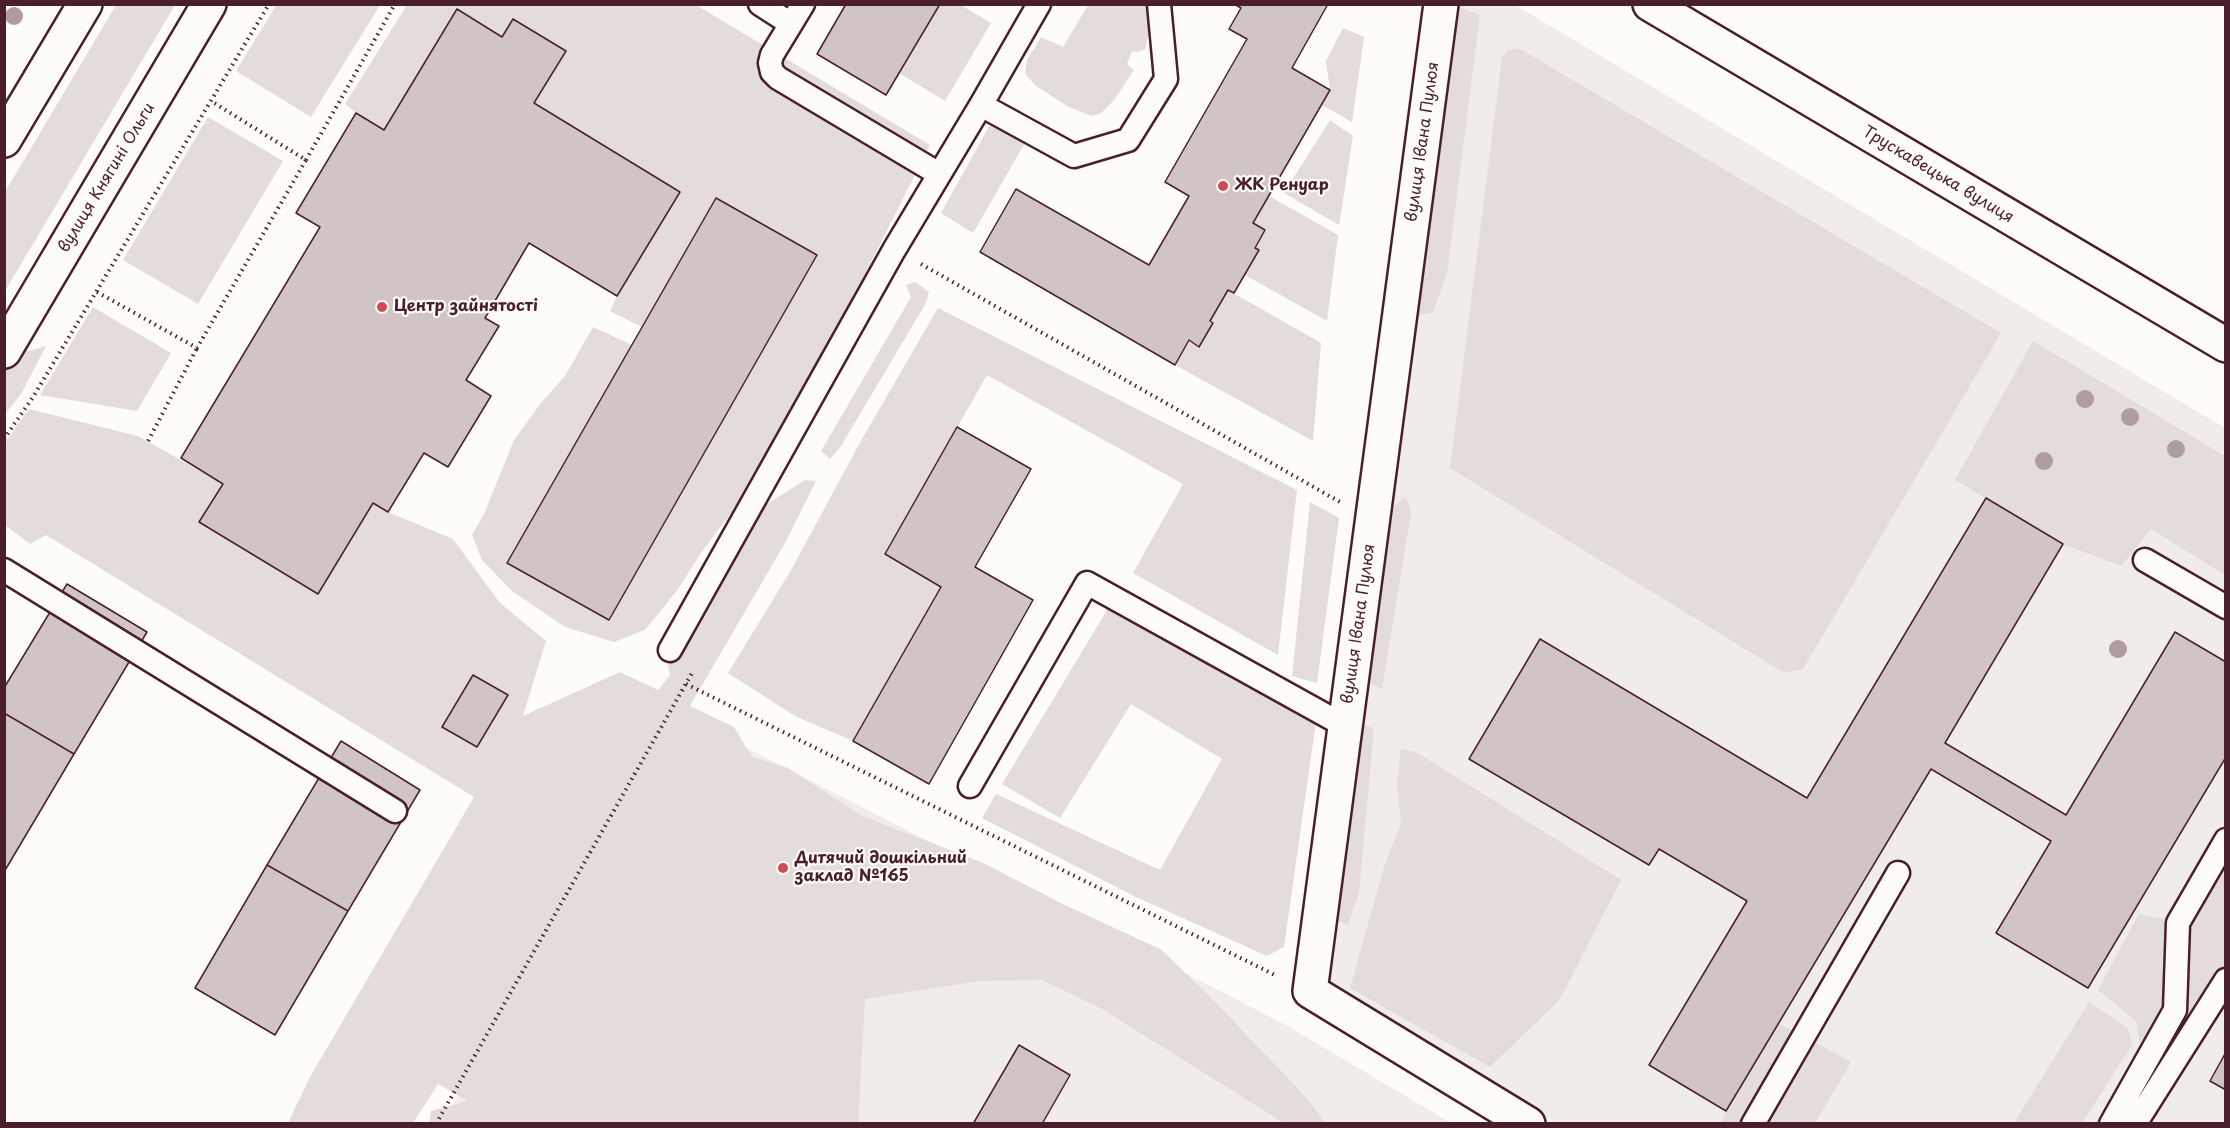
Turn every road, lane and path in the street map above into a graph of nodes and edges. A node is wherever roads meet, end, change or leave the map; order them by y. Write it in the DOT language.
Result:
graph roads {
  1 [pos="85,4"];
  2 [pos="208,4"];
  3 [pos="269,4"];
  4 [pos="396,4"];
  5 [pos="760,4"];
  6 [pos="802,4"];
  7 [pos="1039,4"];
  8 [pos="1159,4"];
  9 [pos="1441,4"];
  10 [pos="1650,4"];
  11 [pos="791,24"];
  12 [pos="211,101"];
  13 [pos="981,105"];
  14 [pos="10,120"];
  15 [pos="306,160"];
  16 [pos="939,174"];
  17 [pos="918,262"];
  18 [pos="97,292"];
  19 [pos="2226,345"];
  20 [pos="197,348"];
  21 [pos="4,351"];
  22 [pos="4,439"];
  23 [pos="148,441"];
  24 [pos="1346,505"];
  25 [pos="2145,560"];
  26 [pos="4,570"];
  27 [pos="2226,606"];
  28 [pos="670,650"];
  29 [pos="686,684"];
  30 [pos="1345,726"];
  31 [pos="970,786"];
  32 [pos="395,811"];
  33 [pos="2226,840"];
  34 [pos="1898,873"];
  35 [pos="2226,980"];
  36 [pos="1310,991"];
  37 [pos="2123,1121"];
  38 [pos="1528,1124"];
  39 [pos="1753,1124"];
  1 -- 14 [label="street"];
  2 -- 21 [label="street, вулиця Княгині Ольги"];
  3 -- 12 [label="path"];
  4 -- 15 [label="path"];
  5 -- 11 [label="lane"];
  6 -- 11 [label="lane"];
  7 -- 13 [label="lane"];
  8 -- 13 [label="lane"];
  9 -- 30 [label="street, вулиця Івана Пулюя"];
  10 -- 19 [label="street, Трускавецька вулиця"];
  11 -- 16 [label="lane"];
  12 -- 15 [label="path"];
  12 -- 18 [label="path"];
  13 -- 16 [label="lane"];
  15 -- 20 [label="path"];
  16 -- 28 [label="lane"];
  17 -- 24 [label="path"];
  18 -- 20 [label="path"];
  18 -- 22 [label="path"];
  20 -- 23 [label="path"];
  25 -- 27 [label="lane"];
  26 -- 32 [label="lane"];
  29 -- 36 [label="path"];
  30 -- 31 [label="lane"];
  30 -- 36 [label="street, вулиця Івана Пулюя"];
  33 -- 37 [label="lane"];
  34 -- 39 [label="lane"];
  35 -- 37 [label="lane"];
  36 -- 38 [label="street"];
}
